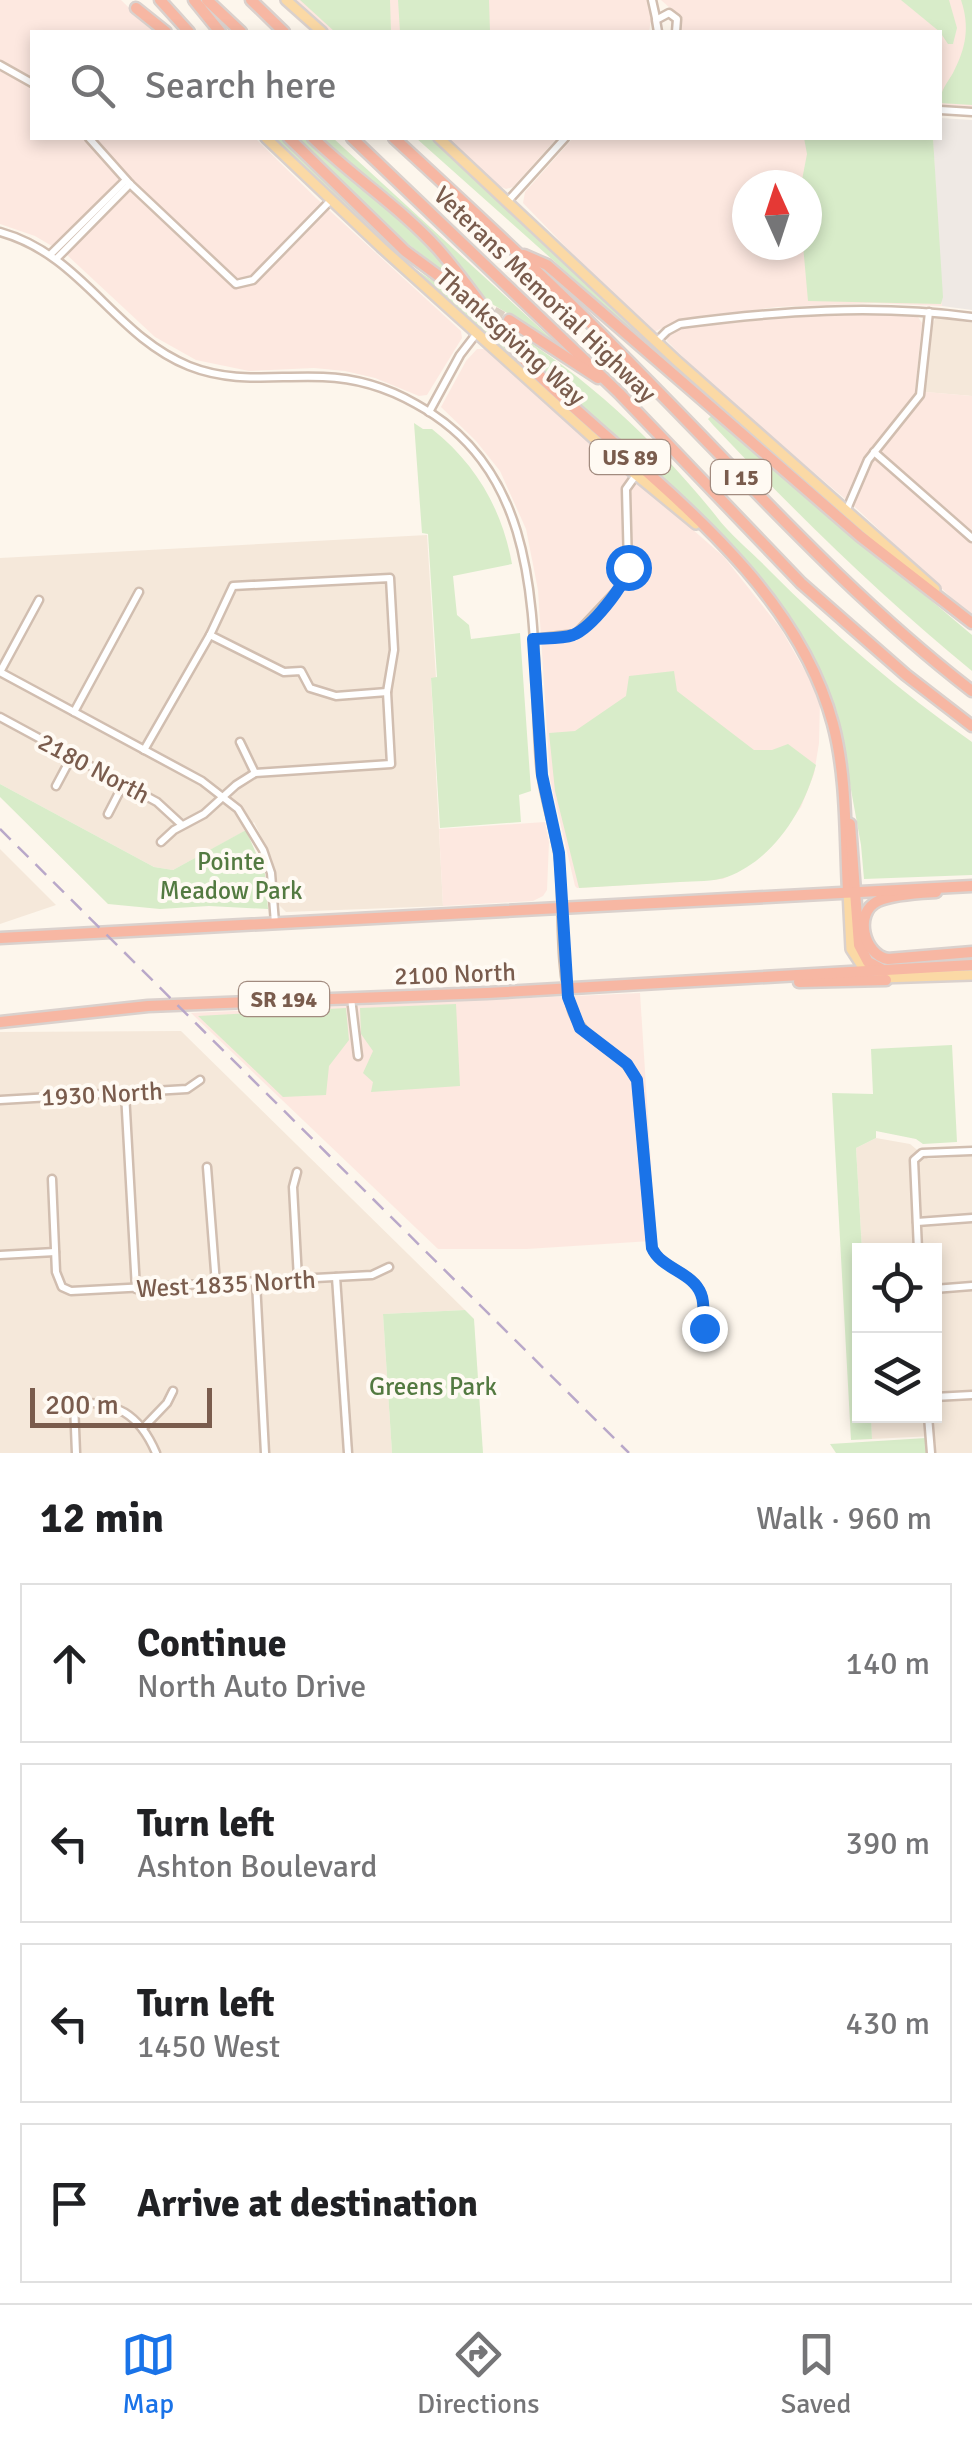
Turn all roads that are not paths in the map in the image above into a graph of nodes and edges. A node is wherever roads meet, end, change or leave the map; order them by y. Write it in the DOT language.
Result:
graph roads {
  1 [pos="160,0"];
  2 [pos="194,0"];
  3 [pos="207,0"];
  4 [pos="250,0"];
  5 [pos="286,0"];
  6 [pos="655,0"];
  7 [pos="132,4"];
  8 [pos="669,13"];
  9 [pos="655,28"];
  10 [pos="161,30"];
  11 [pos="188,30"];
  12 [pos="218,30"];
  13 [pos="239,30"];
  14 [pos="282,30"];
  15 [pos="320,30"];
  16 [pos="678,30"];
  17 [pos="0,66"];
  18 [pos="30,82"];
  19 [pos="942,110"];
  20 [pos="972,112"];
  21 [pos="90,140"];
  22 [pos="268,140"];
  23 [pos="291,140"];
  24 [pos="315,140"];
  25 [pos="354,140"];
  26 [pos="396,140"];
  27 [pos="440,140"];
  28 [pos="564,140"];
  29 [pos="128,182"];
  30 [pos="330,200"];
  31 [pos="508,201"];
  32 [pos="0,232"];
  33 [pos="518,253"];
  34 [pos="54,256"];
  35 [pos="463,294"];
  36 [pos="929,312"];
  37 [pos="972,317"];
  38 [pos="508,320"];
  39 [pos="477,333"];
  40 [pos="656,342"];
  41 [pos="620,392"];
  42 [pos="429,412"];
  43 [pos="874,452"];
  44 [pos="636,475"];
  45 [pos="847,509"];
  46 [pos="972,538"];
  47 [pos="736,559"];
  48 [pos="140,592"];
  49 [pos="39,600"];
  50 [pos="969,620"];
  51 [pos="210,635"];
  52 [pos="533,639"];
  53 [pos="0,672"];
  54 [pos="972,691"];
  55 [pos="387,692"];
  56 [pos="74,712"];
  57 [pos="0,717"];
  58 [pos="972,726"];
  59 [pos="240,742"];
  60 [pos="144,750"];
  61 [pos="72,756"];
  62 [pos="255,773"];
  63 [pos="124,784"];
  64 [pos="56,786"];
  65 [pos="224,796"];
  66 [pos="108,814"];
  67 [pos="182,825"];
  68 [pos="161,842"];
  69 [pos="972,888"];
  70 [pos="852,891"];
  71 [pos="562,907"];
  72 [pos="275,923"];
  73 [pos="0,938"];
  74 [pos="972,954"];
  75 [pos="972,965"];
  76 [pos="866,972"];
  77 [pos="889,974"];
  78 [pos="972,976"];
  79 [pos="718,980"];
  80 [pos="568,989"];
  81 [pos="351,997"];
  82 [pos="0,1022"];
  83 [pos="358,1056"];
  84 [pos="200,1080"];
  85 [pos="125,1093"];
  86 [pos="0,1100"];
  87 [pos="972,1151"];
  88 [pos="207,1167"];
  89 [pos="297,1172"];
  90 [pos="52,1179"];
  91 [pos="972,1218"];
  92 [pos="916,1222"];
  93 [pos="918,1243"];
  94 [pos="55,1252"];
  95 [pos="0,1255"];
  96 [pos="390,1268"];
  97 [pos="336,1277"];
  98 [pos="298,1279"];
  99 [pos="256,1282"];
  100 [pos="216,1284"];
  101 [pos="972,1286"];
  102 [pos="942,1288"];
  103 [pos="136,1289"];
  104 [pos="704,1328"];
  105 [pos="172,1391"];
  106 [pos="972,1394"];
  107 [pos="942,1396"];
  108 [pos="928,1423"];
  109 [pos="144,1427"];
  110 [pos="76,1453"];
  111 [pos="156,1453"];
  112 [pos="265,1453"];
  113 [pos="348,1453"];
  114 [pos="930,1453"];
  1 -- 11 [label="highway"];
  2 -- 12 [label="highway"];
  3 -- 13 [label="highway"];
  4 -- 14 [label="highway"];
  5 -- 15 [label="main road"];
  6 -- 8 [label="street"];
  6 -- 9 [label="street"];
  7 -- 10 [label="highway"];
  8 -- 9 [label="street"];
  8 -- 16 [label="street"];
  17 -- 18 [label="street"];
  19 -- 20 [label="street"];
  21 -- 29 [label="street"];
  22 -- 30 [label="main road, Thanksgiving Way"];
  23 -- 35 [label="highway"];
  24 -- 47 [label="highway, US 89"];
  25 -- 41 [label="highway, Veterans Memorial Highway / I 15"];
  26 -- 33 [label="highway, Veterans Memorial Highway / I 15"];
  27 -- 31 [label="main road"];
  28 -- 31 [label="street"];
  29 -- 30 [label="street"];
  29 -- 34 [label="street"];
  30 -- 39 [label="main road, Thanksgiving Way"];
  31 -- 40 [label="main road"];
  32 -- 34 [label="street"];
  33 -- 50 [label="highway"];
  33 -- 54 [label="highway, Veterans Memorial Highway / I 15"];
  34 -- 42 [label="street"];
  36 -- 37 [label="street"];
  36 -- 40 [label="street"];
  36 -- 43 [label="street"];
  38 -- 41 [label="highway"];
  39 -- 42 [label="street"];
  39 -- 44 [label="main road, Thanksgiving Way"];
  40 -- 45 [label="main road"];
  41 -- 58 [label="highway, Veterans Memorial Highway / I 15"];
  42 -- 52 [label="street"];
  43 -- 45 [label="street"];
  43 -- 46 [label="street"];
  44 -- 47 [label="main road, Thanksgiving Way"];
  44 -- 52 [label="street"];
  45 -- 50 [label="main road"];
  47 -- 70 [label="highway, Thanksgiving Way / US 89"];
  48 -- 56 [label="street"];
  49 -- 53 [label="street"];
  51 -- 55 [label="street"];
  51 -- 55 [label="street"];
  51 -- 60 [label="street"];
  52 -- 71 [label="street"];
  53 -- 56 [label="street"];
  55 -- 62 [label="street"];
  56 -- 60 [label="street"];
  57 -- 61 [label="street, 2180 North"];
  59 -- 62 [label="street"];
  60 -- 65 [label="street"];
  61 -- 63 [label="street, 2180 North"];
  61 -- 64 [label="street"];
  62 -- 65 [label="street"];
  63 -- 66 [label="street"];
  63 -- 67 [label="street, 2180 North"];
  65 -- 67 [label="street"];
  65 -- 72 [label="street"];
  67 -- 68 [label="street"];
  69 -- 70 [label="highway"];
  69 -- 74 [label="highway"];
  70 -- 71 [label="highway"];
  70 -- 76 [label="main road"];
  70 -- 77 [label="highway, Thanksgiving Way"];
  71 -- 72 [label="highway"];
  71 -- 80 [label="street"];
  72 -- 73 [label="highway"];
  74 -- 77 [label="highway"];
  75 -- 77 [label="highway, 2100 North / SR 194"];
  76 -- 77 [label="highway, 2100 North / SR 194"];
  76 -- 79 [label="highway, 2100 North / SR 194"];
  77 -- 78 [label="main road"];
  77 -- 79 [label="highway"];
  79 -- 80 [label="highway, 2100 North / SR 194"];
  80 -- 81 [label="highway, 2100 North / SR 194"];
  80 -- 104 [label="street"];
  81 -- 82 [label="highway, 2100 North / SR 194"];
  81 -- 83 [label="street"];
  84 -- 85 [label="street, 1930 North"];
  85 -- 86 [label="street, 1930 North"];
  85 -- 103 [label="street"];
  87 -- 92 [label="street"];
  88 -- 100 [label="street"];
  89 -- 98 [label="street"];
  90 -- 94 [label="street"];
  91 -- 92 [label="street"];
  92 -- 93 [label="street"];
  94 -- 95 [label="street"];
  94 -- 103 [label="street, West 1835 North"];
  96 -- 97 [label="street, West 1835 North"];
  97 -- 98 [label="street, West 1835 North"];
  97 -- 113 [label="street"];
  98 -- 99 [label="street, West 1835 North"];
  99 -- 100 [label="street, West 1835 North"];
  99 -- 112 [label="street"];
  100 -- 103 [label="street, West 1835 North"];
  101 -- 102 [label="street"];
  105 -- 109 [label="street"];
  106 -- 107 [label="street"];
  108 -- 114 [label="street"];
  109 -- 110 [label="street"];
  109 -- 111 [label="street"];
}
